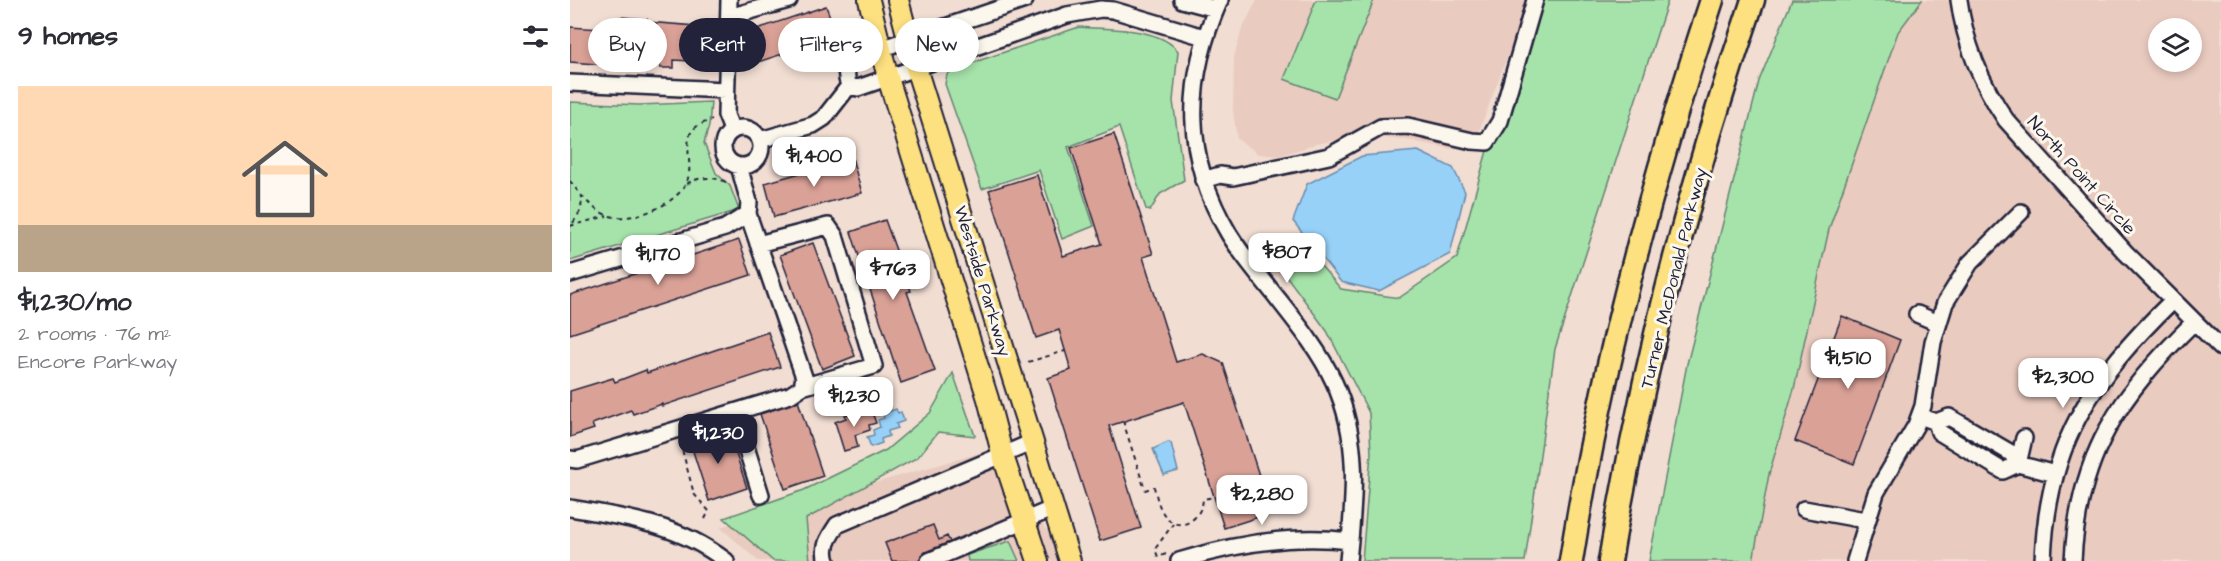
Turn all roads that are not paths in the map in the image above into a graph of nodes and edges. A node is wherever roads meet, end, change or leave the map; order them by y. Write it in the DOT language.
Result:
graph roads {
  1 [pos="729,0"];
  2 [pos="868,0"];
  3 [pos="898,0"];
  4 [pos="1025,0"];
  5 [pos="1182,0"];
  6 [pos="1535,0"];
  7 [pos="1712,0"];
  8 [pos="1753,0"];
  9 [pos="1959,0"];
  10 [pos="780,1"];
  11 [pos="1101,4"];
  12 [pos="1217,5"];
  13 [pos="729,17"];
  14 [pos="872,18"];
  15 [pos="903,18"];
  16 [pos="971,18"];
  17 [pos="1204,37"];
  18 [pos="979,46"];
  19 [pos="883,60"];
  20 [pos="846,72"];
  21 [pos="905,72"];
  22 [pos="917,72"];
  23 [pos="888,78"];
  24 [pos="570,83"];
  25 [pos="849,86"];
  26 [pos="726,90"];
  27 [pos="732,130"];
  28 [pos="757,136"];
  29 [pos="741,171"];
  30 [pos="1203,180"];
  31 [pos="2021,212"];
  32 [pos="748,214"];
  33 [pos="758,244"];
  34 [pos="570,274"];
  35 [pos="2173,300"];
  36 [pos="1917,314"];
  37 [pos="2194,321"];
  38 [pos="1938,323"];
  39 [pos="2221,348"];
  40 [pos="802,387"];
  41 [pos="735,412"];
  42 [pos="1920,416"];
  43 [pos="2024,438"];
  44 [pos="1033,442"];
  45 [pos="1002,453"];
  46 [pos="570,459"];
  47 [pos="2018,464"];
  48 [pos="2055,474"];
  49 [pos="761,495"];
  50 [pos="570,508"];
  51 [pos="1054,508"];
  52 [pos="1804,509"];
  53 [pos="1025,520"];
  54 [pos="1865,520"];
  55 [pos="1350,541"];
  56 [pos="1070,557"];
  57 [pos="726,561"];
  58 [pos="827,561"];
  59 [pos="929,561"];
  60 [pos="1038,561"];
  61 [pos="1179,561"];
  62 [pos="1348,561"];
  63 [pos="1570,561"];
  64 [pos="1610,561"];
  65 [pos="1855,561"];
  66 [pos="2043,561"];
  67 [pos="2073,561"];
  1 -- 13 [label="street"];
  2 -- 14 [label="main road, Westside Parkway"];
  3 -- 15 [label="main road, Westside Parkway"];
  4 -- 16 [label="street"];
  5 -- 12 [label="street"];
  6 -- 30 [label="street"];
  7 -- 63 [label="highway"];
  8 -- 64 [label="highway, Turner McDonald Parkway"];
  9 -- 35 [label="street, North Point Circle"];
  10 -- 13 [label="street"];
  11 -- 17 [label="street"];
  11 -- 18 [label="street"];
  12 -- 17 [label="street"];
  13 -- 26 [label="street"];
  17 -- 30 [label="street"];
  19 -- 23 [label="main road, Westside Parkway"];
  20 -- 25 [label="street"];
  21 -- 23 [label="street"];
  22 -- 44 [label="main road, Westside Parkway"];
  23 -- 25 [label="street"];
  23 -- 45 [label="main road, Westside Parkway"];
  24 -- 26 [label="street"];
  25 -- 28 [label="street"];
  26 -- 27 [label="street"];
  27 -- 28 [label="street"];
  27 -- 29 [label="street"];
  28 -- 29 [label="street"];
  29 -- 32 [label="street"];
  30 -- 55 [label="street"];
  31 -- 38 [label="street"];
  32 -- 33 [label="street"];
  32 -- 34 [label="street"];
  33 -- 40 [label="street"];
  33 -- 40 [label="street"];
  35 -- 37 [label="street, North Point Circle"];
  35 -- 48 [label="street"];
  36 -- 38 [label="street"];
  37 -- 39 [label="street, North Point Circle"];
  37 -- 67 [label="street"];
  38 -- 42 [label="street"];
  40 -- 41 [label="street"];
  41 -- 46 [label="street"];
  41 -- 49 [label="street"];
  42 -- 47 [label="street"];
  42 -- 54 [label="street"];
  43 -- 47 [label="street"];
  44 -- 45 [label="street"];
  44 -- 51 [label="main road, Westside Parkway"];
  45 -- 53 [label="main road, Westside Parkway"];
  45 -- 58 [label="street"];
  47 -- 48 [label="street"];
  48 -- 66 [label="street"];
  50 -- 57 [label="street"];
  51 -- 53 [label="street"];
  51 -- 56 [label="main road, Westside Parkway"];
  52 -- 54 [label="street"];
  53 -- 59 [label="street"];
  53 -- 60 [label="main road, Westside Parkway"];
  54 -- 65 [label="street"];
  55 -- 61 [label="street"];
  55 -- 62 [label="street"];
}
